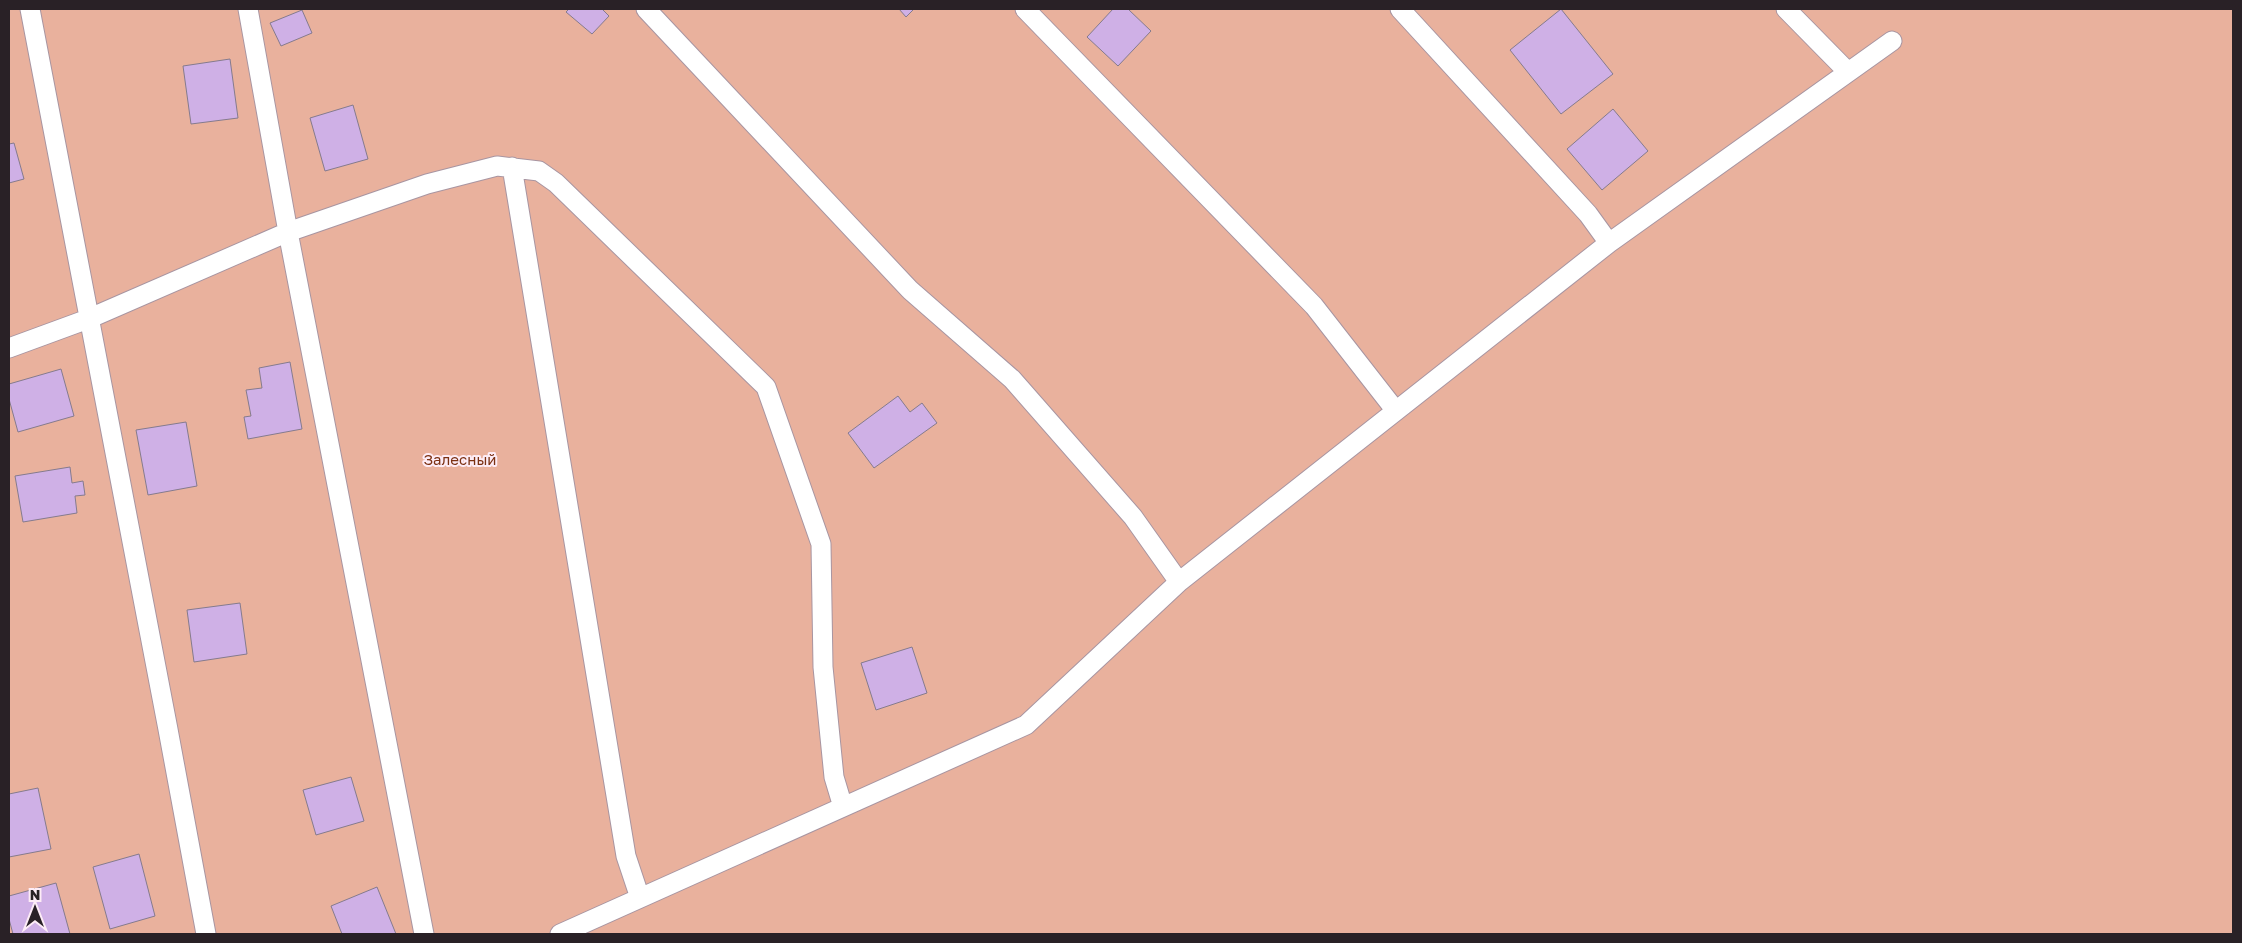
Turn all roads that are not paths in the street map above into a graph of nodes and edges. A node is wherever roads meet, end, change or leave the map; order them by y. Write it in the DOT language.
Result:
graph roads {
  1 [pos="30,9"];
  2 [pos="248,9"];
  3 [pos="646,9"];
  4 [pos="1025,9"];
  5 [pos="1400,9"];
  6 [pos="1786,9"];
  7 [pos="1892,41"];
  8 [pos="1848,72"];
  9 [pos="512,167"];
  10 [pos="288,232"];
  11 [pos="1610,243"];
  12 [pos="88,319"];
  13 [pos="9,348"];
  14 [pos="1396,411"];
  15 [pos="1179,582"];
  16 [pos="843,807"];
  17 [pos="640,898"];
  18 [pos="206,934"];
  19 [pos="424,934"];
  20 [pos="560,934"];
  1 -- 12 [label="lane"];
  2 -- 10 [label="lane"];
  3 -- 15 [label="lane"];
  4 -- 14 [label="lane"];
  5 -- 11 [label="lane"];
  6 -- 8 [label="lane"];
  7 -- 8 [label="lane"];
  8 -- 11 [label="lane"];
  9 -- 10 [label="lane"];
  9 -- 16 [label="lane"];
  9 -- 17 [label="lane"];
  10 -- 12 [label="lane"];
  10 -- 19 [label="lane"];
  11 -- 14 [label="lane"];
  12 -- 13 [label="lane"];
  12 -- 18 [label="lane"];
  14 -- 15 [label="lane"];
  15 -- 16 [label="lane"];
  16 -- 17 [label="lane"];
  17 -- 20 [label="lane"];
}
